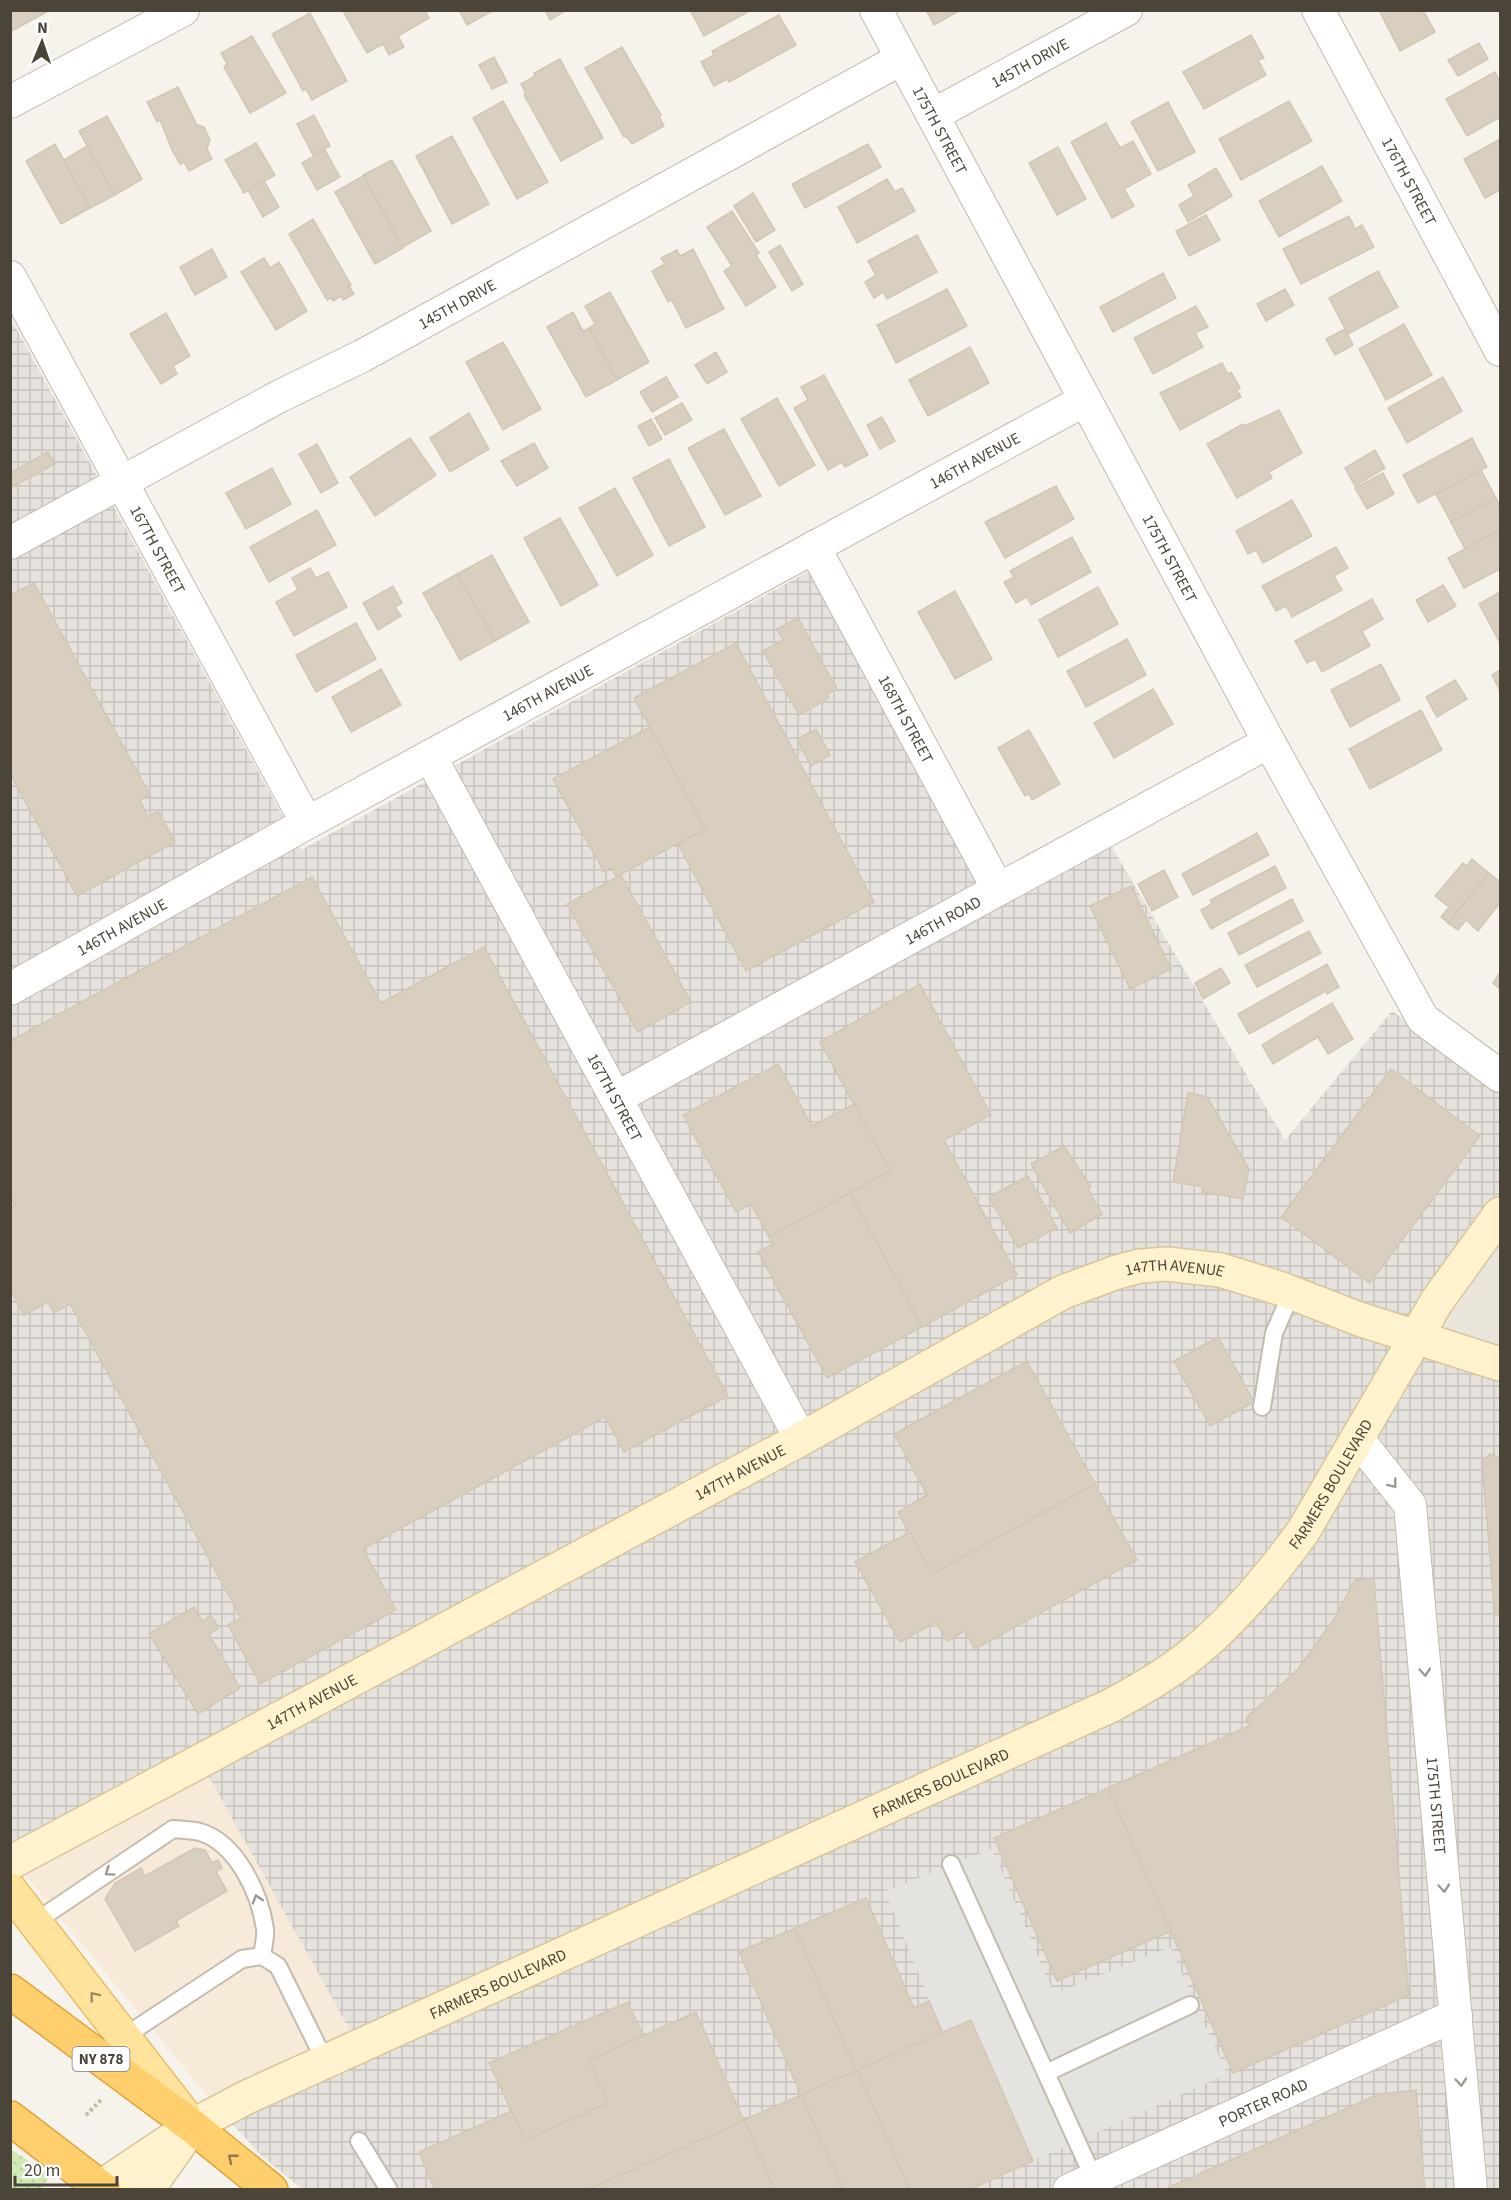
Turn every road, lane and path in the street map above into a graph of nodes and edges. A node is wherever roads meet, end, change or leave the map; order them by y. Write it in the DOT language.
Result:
graph roads {
  1 [pos="183,10"];
  2 [pos="876,10"];
  3 [pos="1125,10"];
  4 [pos="1318,10"];
  5 [pos="902,58"];
  6 [pos="10,102"];
  7 [pos="933,115"];
  8 [pos="23,300"];
  9 [pos="1500,350"];
  10 [pos="1086,400"];
  11 [pos="122,482"];
  12 [pos="10,543"];
  13 [pos="814,547"];
  14 [pos="1269,742"];
  15 [pos="430,756"];
  16 [pos="307,823"];
  17 [pos="999,889"];
  18 [pos="10,989"];
  19 [pos="1500,1076"];
  20 [pos="616,1098"];
  21 [pos="1500,1214"];
  22 [pos="1292,1292"];
  23 [pos="1416,1336"];
  24 [pos="1500,1364"];
  25 [pos="1262,1407"];
  26 [pos="1357,1438"];
  27 [pos="801,1439"];
  28 [pos="10,1863"];
  29 [pos="951,1864"];
  30 [pos="10,1890"];
  31 [pos="35,1922"];
  32 [pos="262,1956"];
  33 [pos="10,1991"];
  34 [pos="1190,2005"];
  35 [pos="1455,2015"];
  36 [pos="125,2036"];
  37 [pos="325,2061"];
  38 [pos="1046,2073"];
  39 [pos="102,2099"];
  40 [pos="86,2115"];
  41 [pos="10,2118"];
  42 [pos="192,2126"];
  43 [pos="359,2141"];
  44 [pos="1082,2184"];
  45 [pos="384,2187"];
  46 [pos="101,2189"];
  47 [pos="147,2190"];
  48 [pos="271,2190"];
  49 [pos="1471,2190"];
  1 -- 6 [label="street"];
  2 -- 5 [label="street, 175TH STREET"];
  3 -- 7 [label="street, 145TH DRIVE"];
  4 -- 9 [label="street, 176TH STREET"];
  5 -- 7 [label="street, 175TH STREET"];
  5 -- 11 [label="street, 145TH DRIVE"];
  7 -- 10 [label="street, 175TH STREET"];
  8 -- 11 [label="street, 167TH STREET"];
  10 -- 13 [label="street, 146TH AVENUE"];
  10 -- 14 [label="street, 175TH STREET"];
  11 -- 12 [label="street, 145TH DRIVE"];
  11 -- 16 [label="street, 167TH STREET"];
  13 -- 15 [label="street, 146TH AVENUE"];
  13 -- 17 [label="street, 168TH STREET"];
  14 -- 17 [label="street, 146TH ROAD"];
  14 -- 19 [label="street, 175TH STREET"];
  15 -- 16 [label="street, 146TH AVENUE"];
  15 -- 20 [label="street, 167TH STREET"];
  16 -- 18 [label="street, 146TH AVENUE"];
  17 -- 20 [label="street, 146TH ROAD"];
  20 -- 27 [label="street, 167TH STREET"];
  21 -- 23 [label="main road, FARMERS BOULEVARD"];
  22 -- 23 [label="main road, 147TH AVENUE"];
  22 -- 25 [label="lane"];
  22 -- 27 [label="main road, 147TH AVENUE"];
  23 -- 24 [label="main road, 147TH AVENUE"];
  23 -- 26 [label="main road, FARMERS BOULEVARD"];
  26 -- 35 [label="street, 175TH STREET, one-way"];
  26 -- 37 [label="main road, FARMERS BOULEVARD"];
  27 -- 28 [label="main road, 147TH AVENUE"];
  29 -- 38 [label="lane"];
  30 -- 31 [label="main road"];
  32 -- 31 [label="lane, one-way"];
  36 -- 31 [label="main road, one-way"];
  32 -- 36 [label="lane"];
  32 -- 37 [label="lane"];
  33 -- 42 [label="highway, NY 878"];
  34 -- 38 [label="lane"];
  35 -- 44 [label="street, PORTER ROAD"];
  35 -- 49 [label="street, 175TH STREET, one-way"];
  36 -- 42 [label="main road"];
  37 -- 42 [label="main road, FARMERS BOULEVARD"];
  38 -- 44 [label="lane"];
  39 -- 40 [label="path"];
  41 -- 46 [label="highway"];
  42 -- 46 [label="main road, FARMERS BOULEVARD"];
  42 -- 47 [label="main road"];
  48 -- 42 [label="highway, one-way"];
  43 -- 45 [label="lane"];
}
